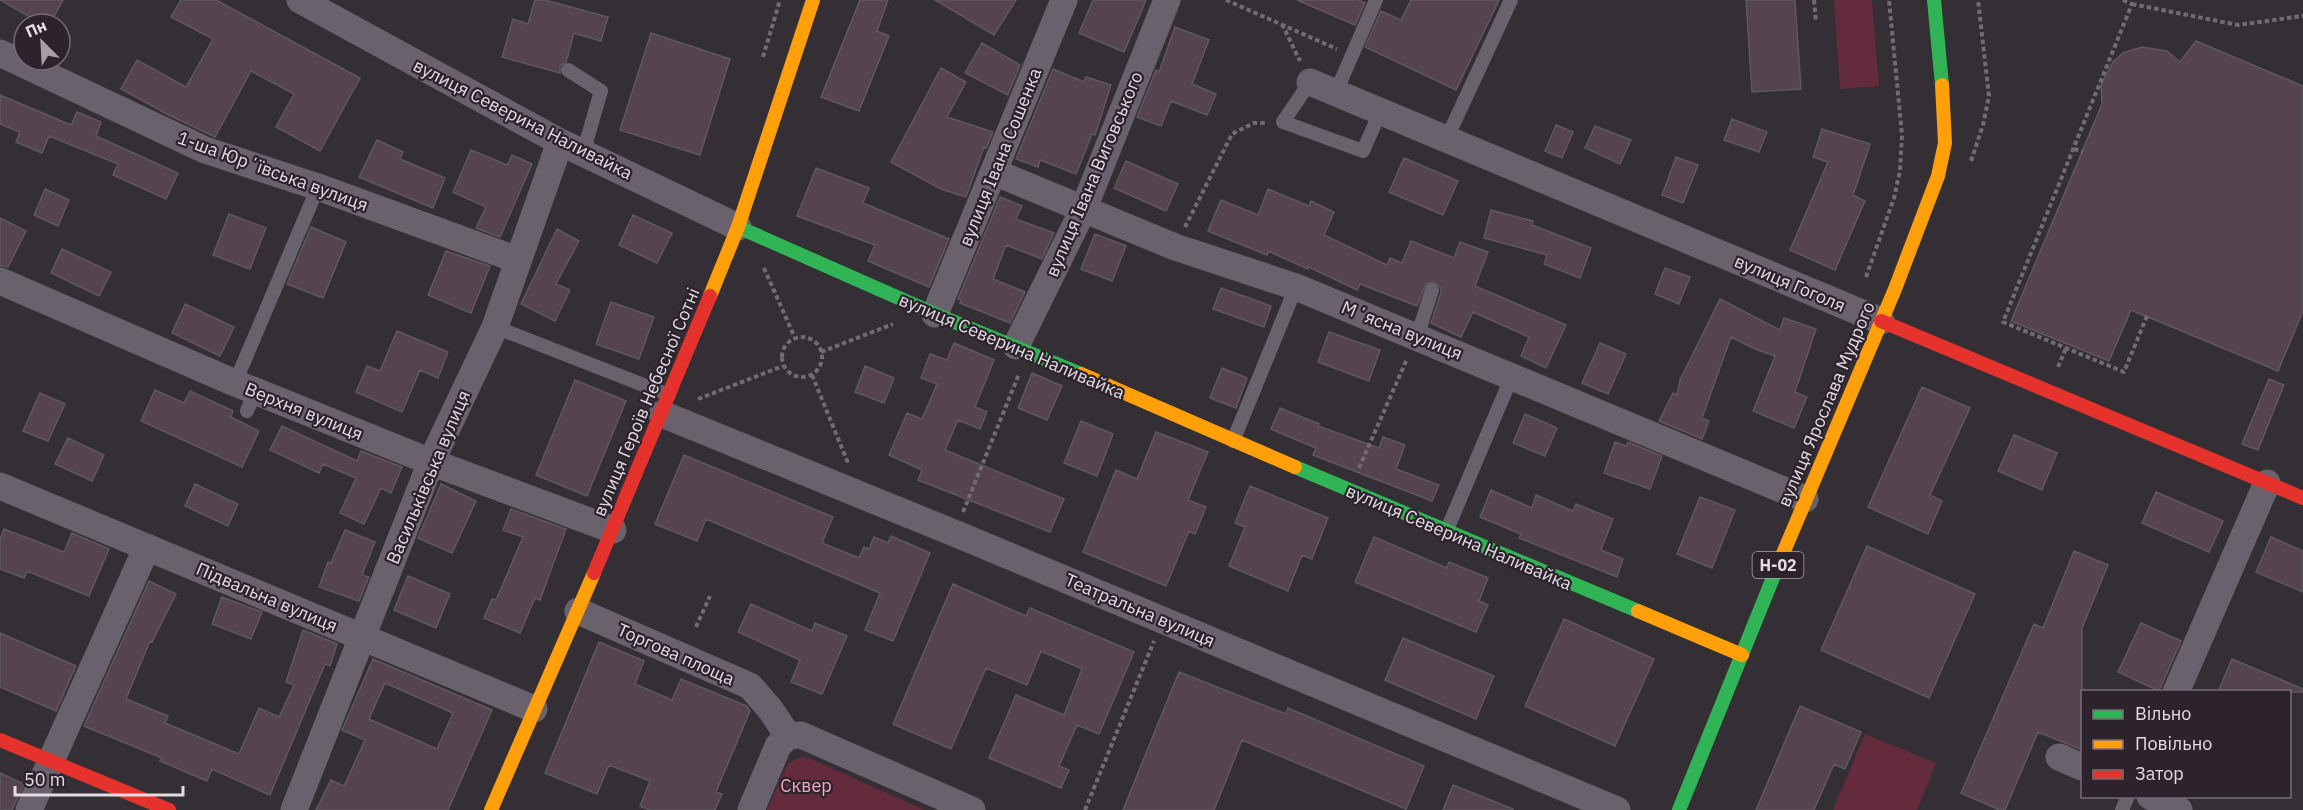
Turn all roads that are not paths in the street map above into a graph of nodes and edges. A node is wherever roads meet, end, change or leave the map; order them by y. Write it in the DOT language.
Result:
graph roads {
  1 [pos="300,0"];
  2 [pos="813,0"];
  3 [pos="1064,0"];
  4 [pos="1167,0"];
  5 [pos="1376,0"];
  6 [pos="1511,0"];
  7 [pos="1934,0"];
  8 [pos="0,54"];
  9 [pos="568,70"];
  10 [pos="1310,82"];
  11 [pos="1336,92"];
  12 [pos="1381,110"];
  13 [pos="1447,138"];
  14 [pos="572,148"];
  15 [pos="994,172"];
  16 [pos="318,187"];
  17 [pos="1084,208"];
  18 [pos="738,227"];
  19 [pos="518,260"];
  20 [pos="0,281"];
  21 [pos="1296,287"];
  22 [pos="1432,290"];
  23 [pos="931,313"];
  24 [pos="1881,321"];
  25 [pos="495,327"];
  26 [pos="1417,337"];
  27 [pos="1022,349"];
  28 [pos="1512,376"];
  29 [pos="246,395"];
  30 [pos="666,405"];
  31 [pos="1233,441"];
  32 [pos="431,462"];
  33 [pos="2267,483"];
  34 [pos="0,486"];
  35 [pos="2301,491"];
  36 [pos="1805,499"];
  37 [pos="613,530"];
  38 [pos="1446,532"];
  39 [pos="147,547"];
  40 [pos="578,611"];
  41 [pos="362,637"];
  42 [pos="1742,655"];
  43 [pos="2177,690"];
  44 [pos="534,709"];
  45 [pos="788,736"];
  46 [pos="0,740"];
  47 [pos="51,761"];
  48 [pos="2154,798"];
  49 [pos="29,810"];
  50 [pos="169,810"];
  51 [pos="294,810"];
  52 [pos="491,810"];
  53 [pos="752,810"];
  54 [pos="972,810"];
  55 [pos="1617,810"];
  56 [pos="1679,810"];
  57 [pos="2179,810"];
  1 -- 14 [label="street, вулиця Северина Наливайка"];
  2 -- 18 [label="street, вулиця Героїв Небесної Сотні"];
  3 -- 15 [label="street, вулиця Івана Сошенка"];
  4 -- 17 [label="street, вулиця Івана Виговського"];
  5 -- 11 [label="lane"];
  6 -- 13 [label="lane"];
  7 -- 24 [label="street, вулиця Ярослава Мудрого / Н-02"];
  8 -- 16 [label="street, 1-ша Юрʼївська вулиця"];
  9 -- 14 [label="lane"];
  10 -- 11 [label="street, вулиця Гоголя"];
  10 -- 12 [label="lane"];
  11 -- 12 [label="street, вулиця Гоголя"];
  12 -- 13 [label="street, вулиця Гоголя"];
  13 -- 24 [label="street, вулиця Гоголя"];
  14 -- 18 [label="street, вулиця Северина Наливайка"];
  14 -- 19 [label="street, Васильківська вулиця"];
  15 -- 17 [label="street, Мʼясна вулиця"];
  15 -- 23 [label="street, вулиця Івана Сошенка"];
  16 -- 19 [label="street, 1-ша Юрʼївська вулиця"];
  16 -- 29 [label="lane"];
  17 -- 21 [label="street, Мʼясна вулиця"];
  17 -- 27 [label="street, вулиця Івана Виговського"];
  18 -- 23 [label="street, вулиця Северина Наливайка"];
  18 -- 30 [label="street, вулиця Героїв Небесної Сотні"];
  19 -- 25 [label="street, Васильківська вулиця"];
  20 -- 29 [label="street, Верхня вулиця"];
  21 -- 26 [label="street, Мʼясна вулиця"];
  21 -- 31 [label="lane"];
  22 -- 26 [label="lane"];
  23 -- 27 [label="street, вулиця Северина Наливайка"];
  24 -- 33 [label="street, вулиця Гоголя"];
  24 -- 36 [label="street, вулиця Ярослава Мудрого / Н-02"];
  25 -- 30 [label="lane"];
  25 -- 32 [label="street, Васильківська вулиця"];
  26 -- 28 [label="street, Мʼясна вулиця"];
  27 -- 31 [label="street, вулиця Северина Наливайка"];
  28 -- 36 [label="street, Мʼясна вулиця"];
  28 -- 38 [label="lane"];
  29 -- 32 [label="street, Верхня вулиця"];
  30 -- 37 [label="street, вулиця Героїв Небесної Сотні"];
  30 -- 55 [label="street, Театральна вулиця"];
  31 -- 38 [label="street, вулиця Северина Наливайка"];
  32 -- 37 [label="street, Верхня вулиця"];
  32 -- 41 [label="street, Васильківська вулиця"];
  33 -- 35 [label="street, вулиця Гоголя"];
  33 -- 43 [label="street"];
  34 -- 39 [label="street, Підвальна вулиця"];
  36 -- 42 [label="street, вулиця Ярослава Мудрого / Н-02"];
  37 -- 40 [label="street, вулиця Героїв Небесної Сотні"];
  38 -- 42 [label="street, вулиця Северина Наливайка"];
  39 -- 41 [label="street, Підвальна вулиця"];
  39 -- 47 [label="street"];
  40 -- 44 [label="street, вулиця Героїв Небесної Сотні"];
  40 -- 45 [label="street, Торгова площа"];
  41 -- 44 [label="street, Підвальна вулиця"];
  41 -- 51 [label="street, Васильківська вулиця"];
  42 -- 56 [label="street, вулиця Ярослава Мудрого / Н-02"];
  44 -- 52 [label="street, вулиця Героїв Небесної Сотні"];
  45 -- 53 [label="street"];
  45 -- 54 [label="street"];
  46 -- 47 [label="street"];
  47 -- 49 [label="street"];
  47 -- 50 [label="street"];
  48 -- 57 [label="street"];
}
